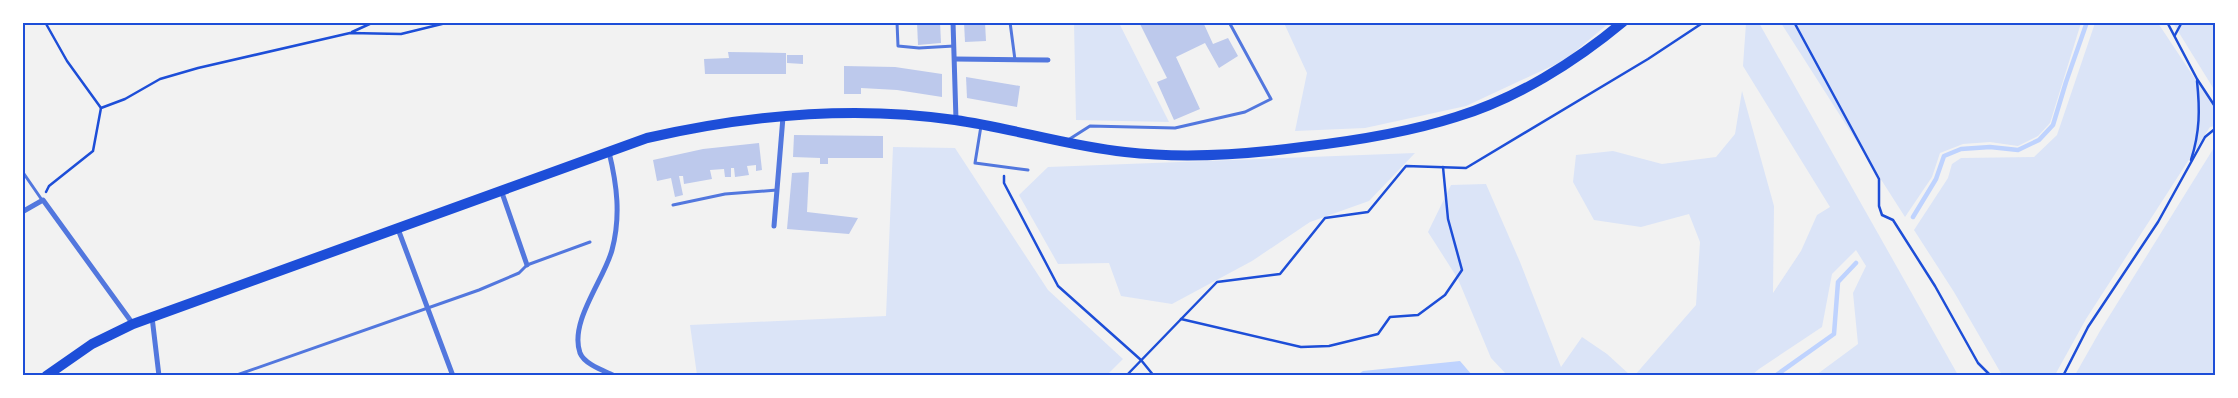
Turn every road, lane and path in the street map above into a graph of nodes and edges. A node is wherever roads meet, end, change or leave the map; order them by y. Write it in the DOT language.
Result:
graph roads {
  1 [pos="45,22"];
  2 [pos="374,22"];
  3 [pos="450,22"];
  4 [pos="897,22"];
  5 [pos="953,22"];
  6 [pos="1010,22"];
  7 [pos="1229,22"];
  8 [pos="1623,22"];
  9 [pos="1704,22"];
  10 [pos="1794,22"];
  11 [pos="2167,22"];
  12 [pos="2182,22"];
  13 [pos="350,33"];
  14 [pos="2174,35"];
  15 [pos="954,46"];
  16 [pos="955,59"];
  17 [pos="1015,60"];
  18 [pos="1048,60"];
  19 [pos="2197,79"];
  20 [pos="101,108"];
  21 [pos="2216,108"];
  22 [pos="783,116"];
  23 [pos="956,120"];
  24 [pos="981,125"];
  25 [pos="2216,128"];
  26 [pos="1065,142"];
  27 [pos="609,152"];
  28 [pos="2189,166"];
  29 [pos="1006,167"];
  30 [pos="1443,167"];
  31 [pos="1028,170"];
  32 [pos="22,171"];
  33 [pos="501,190"];
  34 [pos="777,190"];
  35 [pos="43,200"];
  36 [pos="673,205"];
  37 [pos="22,212"];
  38 [pos="774,226"];
  39 [pos="398,229"];
  40 [pos="590,242"];
  41 [pos="527,265"];
  42 [pos="429,307"];
  43 [pos="152,317"];
  44 [pos="1180,319"];
  45 [pos="133,324"];
  46 [pos="1141,360"];
  47 [pos="46,376"];
  48 [pos="159,376"];
  49 [pos="234,376"];
  50 [pos="453,376"];
  51 [pos="615,376"];
  52 [pos="1126,376"];
  53 [pos="1154,376"];
  54 [pos="1990,376"];
  55 [pos="2063,376"];
  1 -- 20 [label="path"];
  2 -- 13 [label="path"];
  3 -- 13 [label="path"];
  4 -- 15 [label="lane"];
  5 -- 15 [label="street"];
  6 -- 17 [label="lane"];
  7 -- 26 [label="lane"];
  8 -- 26 [label="main road"];
  9 -- 30 [label="path"];
  10 -- 54 [label="path"];
  11 -- 14 [label="path"];
  12 -- 14 [label="path"];
  13 -- 20 [label="path"];
  14 -- 19 [label="path"];
  15 -- 16 [label="street"];
  16 -- 17 [label="street"];
  16 -- 23 [label="street"];
  17 -- 18 [label="street"];
  19 -- 21 [label="path"];
  19 -- 28 [label="path"];
  20 -- 35 [label="path"];
  22 -- 23 [label="main road"];
  22 -- 27 [label="main road"];
  22 -- 34 [label="street"];
  23 -- 24 [label="main road"];
  24 -- 26 [label="main road"];
  24 -- 29 [label="lane"];
  25 -- 28 [label="path"];
  27 -- 33 [label="main road"];
  27 -- 51 [label="street"];
  28 -- 55 [label="path"];
  29 -- 31 [label="lane"];
  29 -- 46 [label="path"];
  30 -- 44 [label="path"];
  30 -- 44 [label="path"];
  32 -- 35 [label="lane"];
  33 -- 39 [label="main road"];
  33 -- 41 [label="street"];
  34 -- 36 [label="lane"];
  34 -- 38 [label="street"];
  35 -- 37 [label="street"];
  35 -- 45 [label="street"];
  39 -- 42 [label="street"];
  39 -- 43 [label="main road"];
  40 -- 41 [label="lane"];
  41 -- 42 [label="lane"];
  42 -- 49 [label="lane"];
  42 -- 50 [label="street"];
  43 -- 45 [label="main road"];
  43 -- 48 [label="street"];
  44 -- 46 [label="path"];
  45 -- 47 [label="main road"];
  46 -- 52 [label="path"];
  46 -- 53 [label="path"];
}
